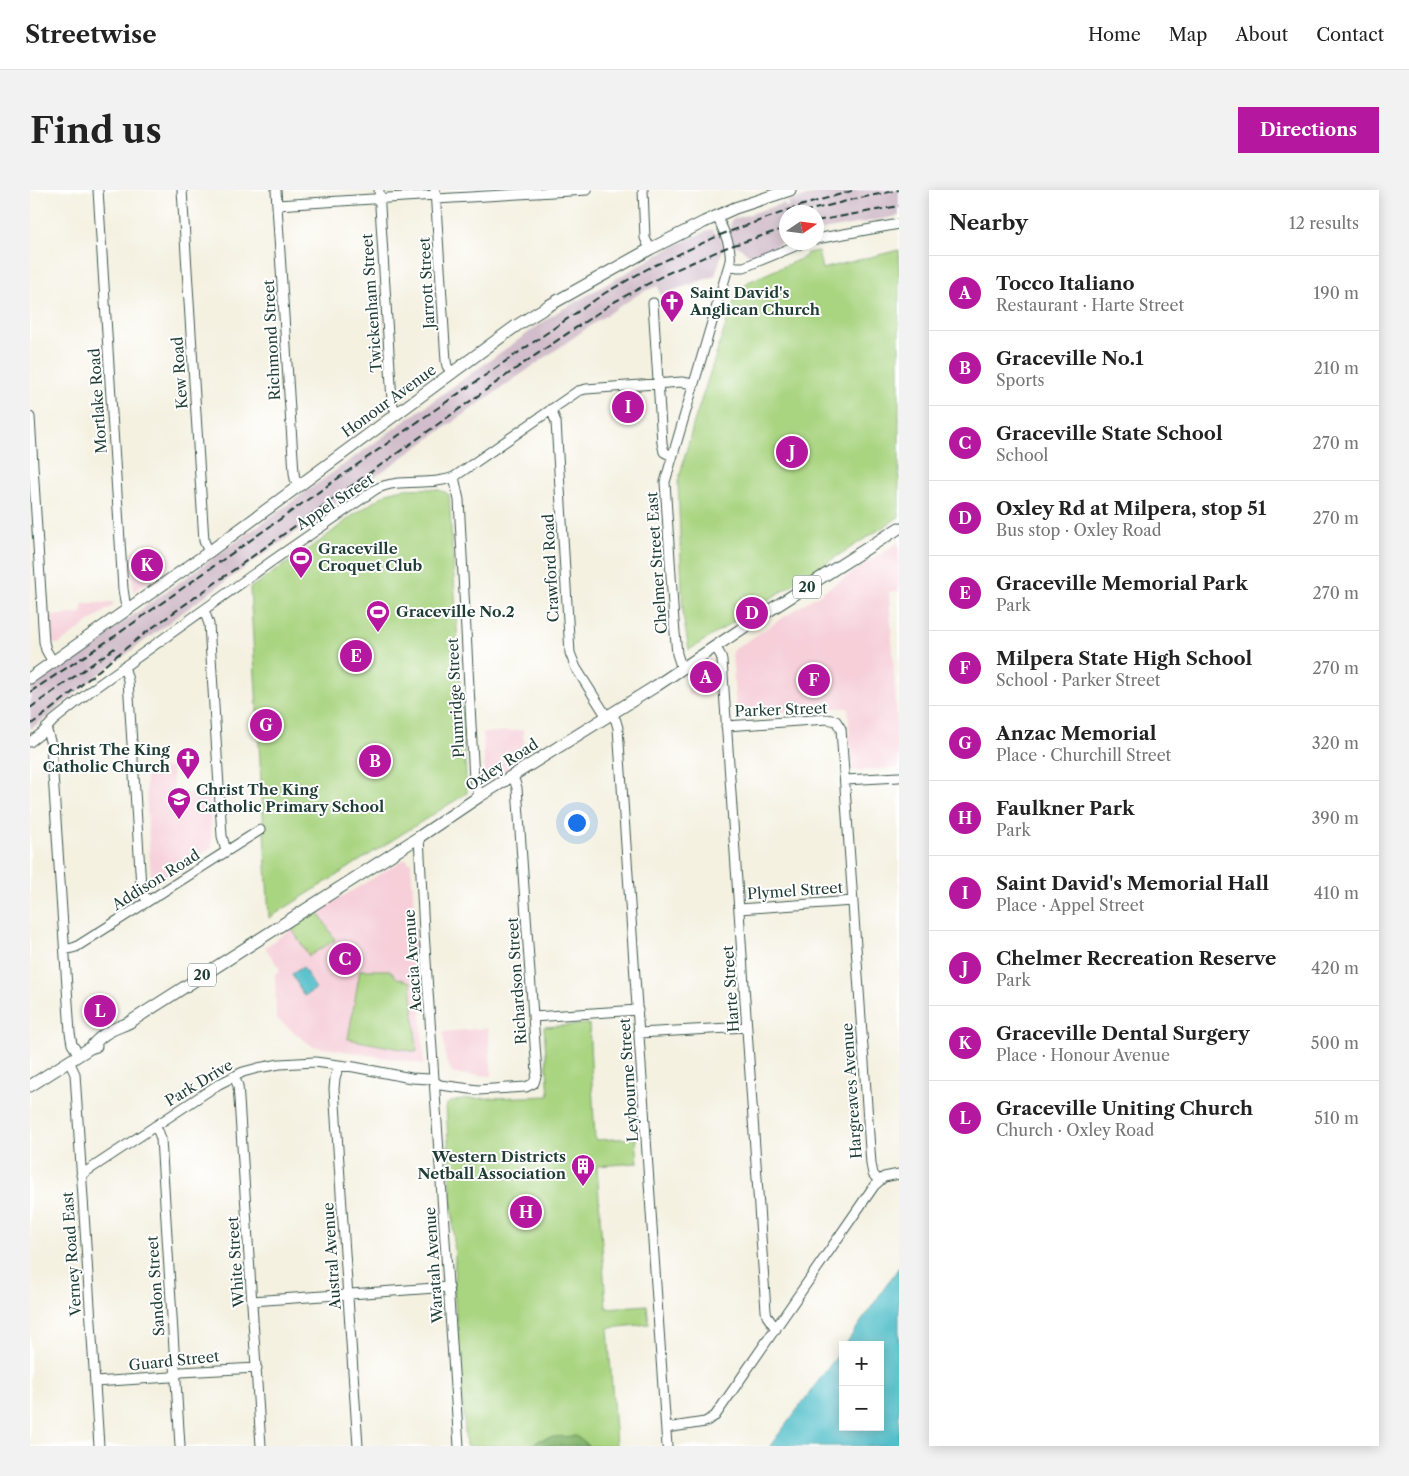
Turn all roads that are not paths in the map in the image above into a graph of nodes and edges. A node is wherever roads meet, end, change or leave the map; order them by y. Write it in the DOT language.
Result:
graph roads {
  1 [pos="98,190"];
  2 [pos="182,190"];
  3 [pos="276,190"];
  4 [pos="587,190"];
  5 [pos="643,190"];
  6 [pos="790,190"];
  7 [pos="379,195"];
  8 [pos="436,195"];
  9 [pos="277,205"];
  10 [pos="717,216"];
  11 [pos="899,224"];
  12 [pos="824,238"];
  13 [pos="650,248"];
  14 [pos="786,250"];
  15 [pos="729,265"];
  16 [pos="653,303"];
  17 [pos="452,373"];
  18 [pos="658,384"];
  19 [pos="693,384"];
  20 [pos="551,409"];
  21 [pos="398,413"];
  22 [pos="30,417"];
  23 [pos="672,456"];
  24 [pos="454,477"];
  25 [pos="299,486"];
  26 [pos="899,528"];
  27 [pos="209,552"];
  28 [pos="129,608"];
  29 [pos="204,610"];
  30 [pos="715,646"];
  31 [pos="53,662"];
  32 [pos="124,666"];
  33 [pos="682,669"];
  34 [pos="30,678"];
  35 [pos="609,715"];
  36 [pos="836,722"];
  37 [pos="726,726"];
  38 [pos="46,728"];
  39 [pos="30,742"];
  40 [pos="513,776"];
  41 [pos="899,776"];
  42 [pos="844,780"];
  43 [pos="480,796"];
  44 [pos="260,830"];
  45 [pos="419,837"];
  46 [pos="226,851"];
  47 [pos="147,901"];
  48 [pos="853,901"];
  49 [pos="739,909"];
  50 [pos="65,950"];
  51 [pos="638,1010"];
  52 [pos="533,1017"];
  53 [pos="747,1027"];
  54 [pos="639,1033"];
  55 [pos="79,1055"];
  56 [pos="68,1061"];
  57 [pos="339,1065"];
  58 [pos="234,1076"];
  59 [pos="435,1082"];
  60 [pos="30,1086"];
  61 [pos="155,1126"];
  62 [pos="899,1174"];
  63 [pos="81,1175"];
  64 [pos="879,1181"];
  65 [pos="449,1287"];
  66 [pos="348,1294"];
  67 [pos="252,1301"];
  68 [pos="776,1328"];
  69 [pos="257,1368"];
  70 [pos="176,1374"];
  71 [pos="95,1382"];
  72 [pos="666,1428"];
  73 [pos="99,1446"];
  74 [pos="180,1446"];
  75 [pos="261,1446"];
  76 [pos="358,1446"];
  77 [pos="459,1446"];
  78 [pos="667,1446"];
  1 -- 28 [label="street, Mortlake Road"];
  2 -- 27 [label="street, Kew Road"];
  3 -- 9 [label="street, Richmond Street"];
  4 -- 8 [label="street"];
  5 -- 13 [label="street"];
  6 -- 10 [label="main road, Honour Avenue"];
  7 -- 8 [label="street"];
  7 -- 9 [label="street"];
  7 -- 21 [label="street, Twickenham Street"];
  8 -- 17 [label="street, Jarrott Street"];
  9 -- 25 [label="street, Richmond Street"];
  10 -- 13 [label="main road, Honour Avenue"];
  10 -- 15 [label="street, Chelmer Street East"];
  11 -- 12 [label="street"];
  13 -- 17 [label="main road, Honour Avenue"];
  14 -- 15 [label="street"];
  15 -- 19 [label="street, Chelmer Street East"];
  16 -- 18 [label="street"];
  17 -- 21 [label="main road, Honour Avenue"];
  18 -- 19 [label="street, Appel Street"];
  18 -- 20 [label="street, Appel Street"];
  18 -- 23 [label="street"];
  19 -- 23 [label="street, Chelmer Street East"];
  20 -- 24 [label="street, Appel Street"];
  20 -- 35 [label="street, Crawford Road"];
  21 -- 25 [label="main road, Honour Avenue"];
  22 -- 31 [label="street"];
  23 -- 33 [label="street, Chelmer Street East"];
  24 -- 29 [label="street, Appel Street"];
  24 -- 43 [label="street, Plumridge Street"];
  25 -- 27 [label="main road, Honour Avenue"];
  26 -- 30 [label="main road, Oxley Road / 20"];
  27 -- 28 [label="main road, Honour Avenue"];
  28 -- 31 [label="main road, Honour Avenue"];
  29 -- 32 [label="street, Appel Street"];
  29 -- 46 [label="street"];
  30 -- 33 [label="main road, Oxley Road / 20"];
  30 -- 37 [label="street, Harte Street"];
  31 -- 34 [label="main road, Honour Avenue"];
  32 -- 38 [label="street, Appel Street"];
  32 -- 47 [label="street"];
  33 -- 35 [label="main road, Oxley Road / 20"];
  35 -- 40 [label="main road, Oxley Road / 20"];
  35 -- 51 [label="street, Leybourne Street"];
  36 -- 37 [label="street, Parker Street"];
  36 -- 42 [label="street, Hargreaves Avenue"];
  37 -- 49 [label="street, Harte Street"];
  38 -- 39 [label="street, Appel Street"];
  38 -- 50 [label="street"];
  40 -- 43 [label="main road, Oxley Road / 20"];
  40 -- 52 [label="street, Richardson Street"];
  41 -- 42 [label="street"];
  42 -- 48 [label="street, Hargreaves Avenue"];
  43 -- 45 [label="main road, Oxley Road / 20"];
  44 -- 46 [label="street, Addison Road"];
  45 -- 55 [label="main road, Oxley Road / 20"];
  45 -- 59 [label="street, Acacia Avenue"];
  46 -- 47 [label="street, Addison Road"];
  47 -- 50 [label="street, Addison Road"];
  48 -- 49 [label="street, Plymel Street"];
  48 -- 64 [label="street, Hargreaves Avenue"];
  49 -- 53 [label="street, Harte Street"];
  50 -- 55 [label="street"];
  51 -- 52 [label="street"];
  51 -- 54 [label="street, Leybourne Street"];
  52 -- 59 [label="street, Richardson Street"];
  53 -- 54 [label="street"];
  53 -- 68 [label="street, Harte Street"];
  54 -- 72 [label="street, Leybourne Street"];
  55 -- 56 [label="main road, Oxley Road / 20"];
  56 -- 60 [label="main road, Oxley Road / 20"];
  56 -- 63 [label="street, Verney Road East"];
  57 -- 58 [label="street, Park Drive"];
  57 -- 59 [label="street, Park Drive"];
  57 -- 66 [label="street, Austral Avenue"];
  58 -- 61 [label="street, Park Drive"];
  58 -- 67 [label="street, White Street"];
  59 -- 65 [label="street, Waratah Avenue"];
  61 -- 63 [label="street, Park Drive"];
  61 -- 70 [label="street, Sandon Street"];
  62 -- 64 [label="street"];
  63 -- 71 [label="street, Verney Road East"];
  64 -- 68 [label="street"];
  65 -- 66 [label="street"];
  65 -- 77 [label="street, Waratah Avenue"];
  66 -- 67 [label="street"];
  66 -- 76 [label="street, Austral Avenue"];
  67 -- 69 [label="street, White Street"];
  68 -- 72 [label="street"];
  69 -- 70 [label="street, Guard Street"];
  69 -- 75 [label="street, White Street"];
  70 -- 71 [label="street, Guard Street"];
  70 -- 74 [label="street, Sandon Street"];
  71 -- 73 [label="street, Verney Road East"];
  72 -- 78 [label="street, Leybourne Street"];
}
